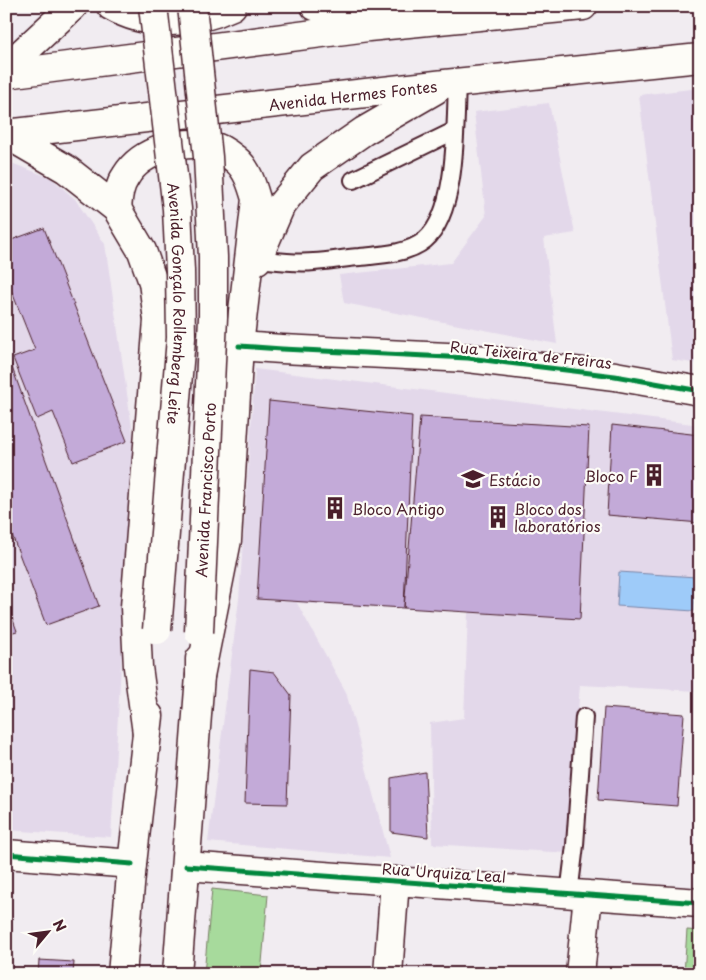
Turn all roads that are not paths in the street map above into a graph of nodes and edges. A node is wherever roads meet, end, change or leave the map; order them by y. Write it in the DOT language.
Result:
graph roads {
  1 [pos="73,6"];
  2 [pos="111,6"];
  3 [pos="153,6"];
  4 [pos="192,6"];
  5 [pos="232,6"];
  6 [pos="315,6"];
  7 [pos="583,6"];
  8 [pos="368,27"];
  9 [pos="700,58"];
  10 [pos="6,68"];
  11 [pos="6,74"];
  12 [pos="451,83"];
  13 [pos="454,131"];
  14 [pos="6,134"];
  15 [pos="353,180"];
  16 [pos="117,209"];
  17 [pos="252,270"];
  18 [pos="239,346"];
  19 [pos="700,391"];
  20 [pos="200,676"];
  21 [pos="584,717"];
  22 [pos="147,734"];
  23 [pos="6,854"];
  24 [pos="132,864"];
  25 [pos="186,866"];
  26 [pos="395,881"];
  27 [pos="578,895"];
  28 [pos="700,903"];
  29 [pos="122,974"];
  30 [pos="177,974"];
  31 [pos="388,974"];
  32 [pos="580,974"];
  1 -- 10 [label="main road"];
  2 -- 5 [label="main road"];
  3 -- 22 [label="main road, Avenida Gonçalo Rollemberg Leite, bridge"];
  4 -- 20 [label="main road, Avenida Francisco Porto, bridge"];
  6 -- 8 [label="main road"];
  7 -- 8 [label="main road"];
  8 -- 11 [label="main road"];
  9 -- 12 [label="main road, Avenida Hermes Fontes"];
  12 -- 13 [label="lane"];
  12 -- 14 [label="main road, Avenida Hermes Fontes"];
  12 -- 17 [label="main road"];
  13 -- 15 [label="lane"];
  13 -- 17 [label="lane"];
  14 -- 16 [label="main road"];
  16 -- 17 [label="main road"];
  16 -- 22 [label="main road"];
  17 -- 18 [label="main road"];
  18 -- 19 [label="main road, Rua Teixeira de Freiras"];
  18 -- 20 [label="main road"];
  20 -- 25 [label="main road, Avenida Francisco Porto"];
  21 -- 27 [label="lane"];
  22 -- 24 [label="main road"];
  23 -- 24 [label="main road"];
  24 -- 29 [label="main road"];
  25 -- 26 [label="main road, Rua Urquiza Leal"];
  25 -- 30 [label="main road, Avenida Francisco Porto"];
  26 -- 27 [label="main road, Rua Urquiza Leal"];
  26 -- 31 [label="main road"];
  27 -- 28 [label="main road, Rua Urquiza Leal"];
  27 -- 32 [label="main road"];
}
